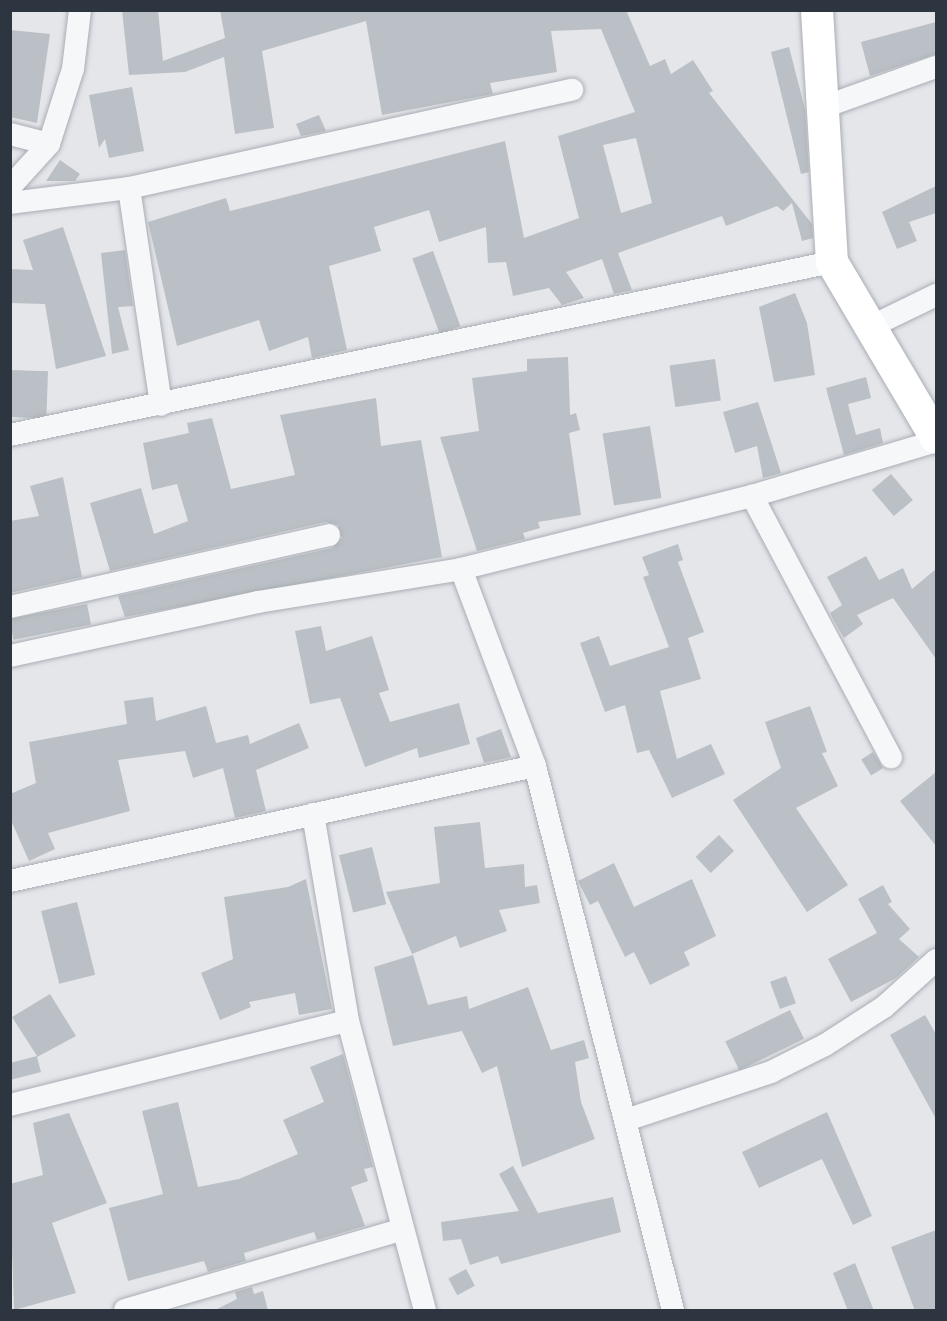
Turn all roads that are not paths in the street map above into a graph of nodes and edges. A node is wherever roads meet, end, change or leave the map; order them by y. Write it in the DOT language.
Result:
graph roads {
  1 [pos="80,10"];
  2 [pos="817,10"];
  3 [pos="936,67"];
  4 [pos="572,90"];
  5 [pos="824,107"];
  6 [pos="10,134"];
  7 [pos="49,144"];
  8 [pos="10,187"];
  9 [pos="129,188"];
  10 [pos="10,203"];
  11 [pos="832,262"];
  12 [pos="936,295"];
  13 [pos="868,328"];
  14 [pos="161,405"];
  15 [pos="10,435"];
  16 [pos="936,439"];
  17 [pos="752,496"];
  18 [pos="329,535"];
  19 [pos="461,569"];
  20 [pos="10,607"];
  21 [pos="10,656"];
  22 [pos="891,757"];
  23 [pos="535,765"];
  24 [pos="313,814"];
  25 [pos="10,881"];
  26 [pos="936,960"];
  27 [pos="348,1021"];
  28 [pos="10,1105"];
  29 [pos="626,1120"];
  30 [pos="400,1230"];
  31 [pos="125,1311"];
  32 [pos="425,1311"];
  33 [pos="673,1311"];
  1 -- 7 [label="street"];
  2 -- 5 [label="street"];
  3 -- 5 [label="street"];
  4 -- 9 [label="street"];
  5 -- 11 [label="street"];
  6 -- 7 [label="street"];
  7 -- 8 [label="street"];
  9 -- 10 [label="street"];
  9 -- 14 [label="street"];
  11 -- 13 [label="street"];
  11 -- 14 [label="street"];
  12 -- 13 [label="street"];
  13 -- 16 [label="street"];
  14 -- 15 [label="street"];
  16 -- 17 [label="street"];
  17 -- 19 [label="street"];
  17 -- 22 [label="street"];
  18 -- 20 [label="street"];
  19 -- 21 [label="street"];
  19 -- 23 [label="street"];
  23 -- 24 [label="street"];
  23 -- 29 [label="street"];
  24 -- 25 [label="street"];
  24 -- 27 [label="street"];
  26 -- 29 [label="street"];
  27 -- 28 [label="street"];
  27 -- 30 [label="street"];
  29 -- 33 [label="street"];
  30 -- 31 [label="street"];
  30 -- 32 [label="street"];
}
